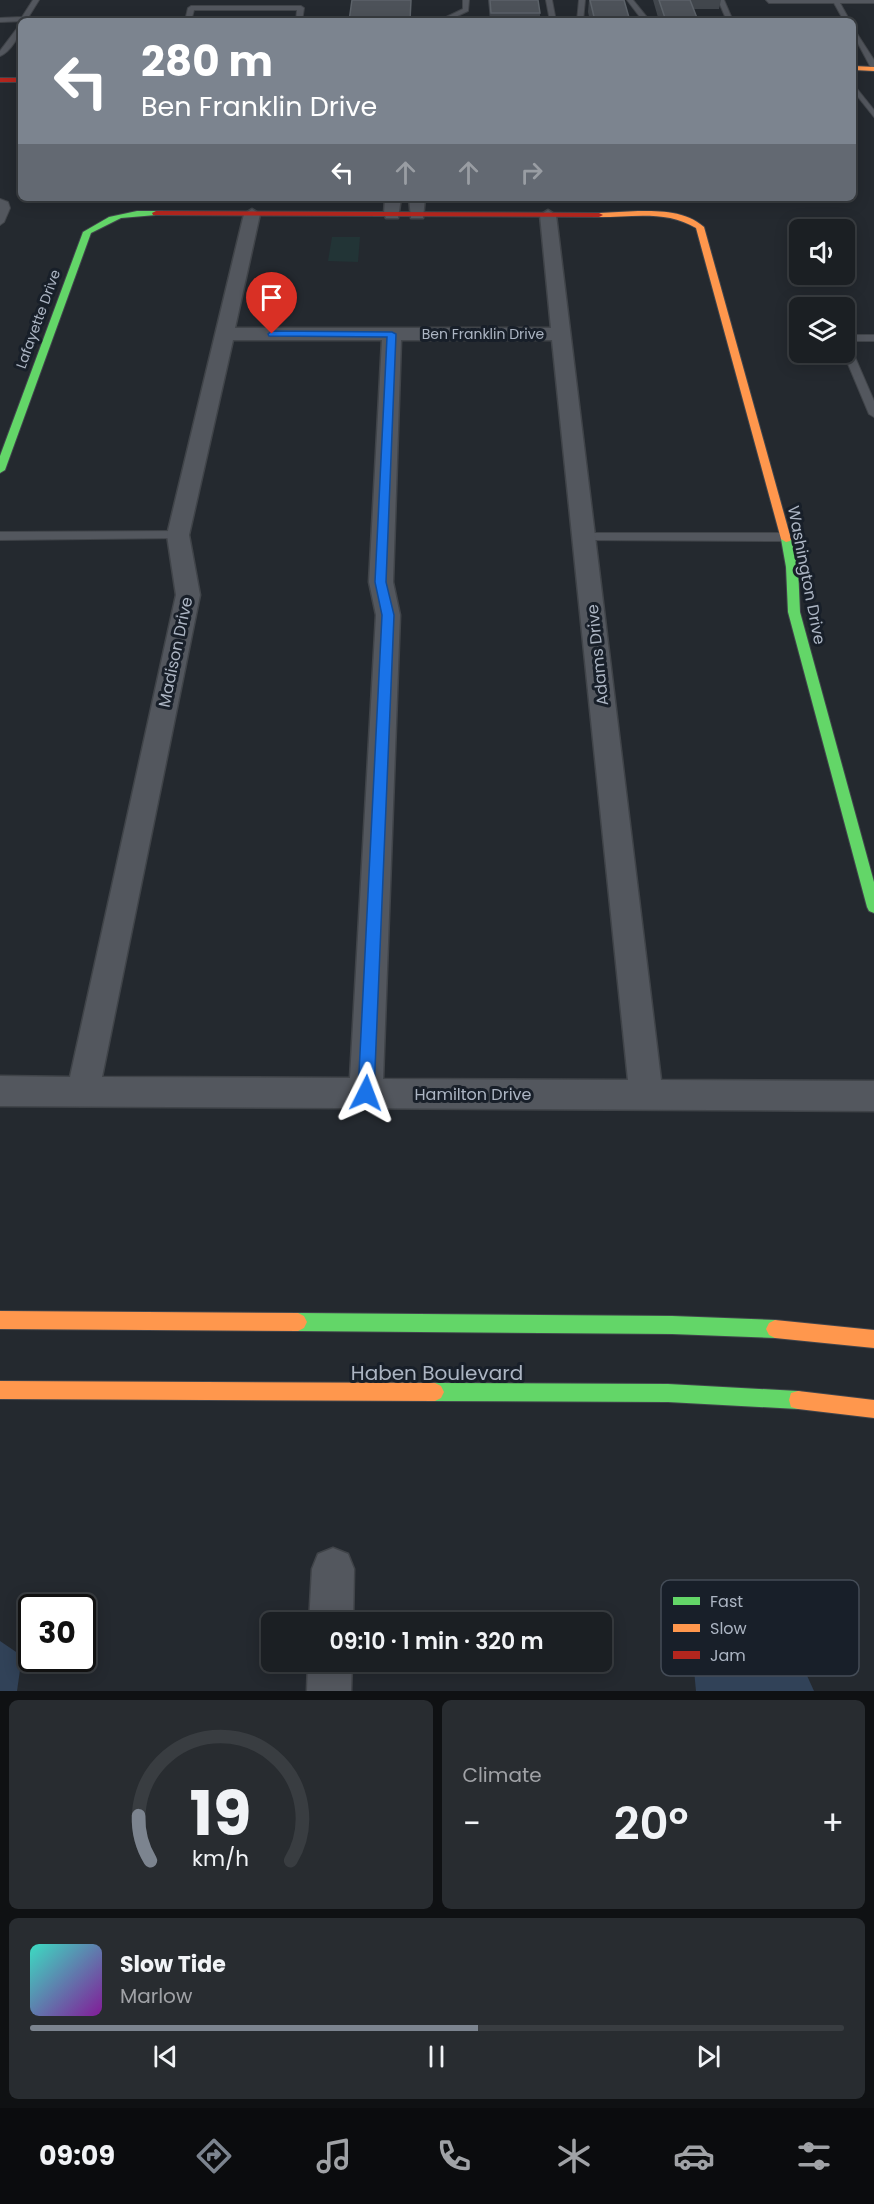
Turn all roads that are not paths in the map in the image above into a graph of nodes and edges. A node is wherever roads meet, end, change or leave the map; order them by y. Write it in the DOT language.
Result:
graph roads {
  1 [pos="36,0"];
  2 [pos="466,0"];
  3 [pos="549,0"];
  4 [pos="582,0"];
  5 [pos="630,0"];
  6 [pos="721,0"];
  7 [pos="769,1"];
  8 [pos="836,1"];
  9 [pos="874,1"];
  10 [pos="25,18"];
  11 [pos="189,18"];
  12 [pos="300,18"];
  13 [pos="448,18"];
  14 [pos="552,18"];
  15 [pos="580,18"];
  16 [pos="645,18"];
  17 [pos="729,18"];
  18 [pos="845,18"];
  19 [pos="0,20"];
  20 [pos="18,22"];
  21 [pos="18,30"];
  22 [pos="856,35"];
  23 [pos="3,53"];
  24 [pos="874,67"];
  25 [pos="856,68"];
  26 [pos="0,74"];
  27 [pos="18,74"];
  28 [pos="0,80"];
  29 [pos="18,80"];
  30 [pos="856,80"];
  31 [pos="874,81"];
  32 [pos="0,88"];
  33 [pos="18,88"];
  34 [pos="856,89"];
  35 [pos="871,107"];
  36 [pos="874,115"];
  37 [pos="0,202"];
  38 [pos="393,206"];
  39 [pos="417,206"];
  40 [pos="252,214"];
  41 [pos="548,215"];
  42 [pos="0,222"];
  43 [pos="224,334"];
  44 [pos="392,334"];
  45 [pos="562,334"];
  46 [pos="855,338"];
  47 [pos="874,338"];
  48 [pos="852,363"];
  49 [pos="874,414"];
  50 [pos="0,470"];
  51 [pos="178,535"];
  52 [pos="0,537"];
  53 [pos="584,537"];
  54 [pos="786,537"];
  55 [pos="874,907"];
  56 [pos="0,1091"];
  57 [pos="83,1092"];
  58 [pos="366,1093"];
  59 [pos="645,1095"];
  60 [pos="874,1096"];
  61 [pos="0,1320"];
  62 [pos="874,1339"];
  63 [pos="0,1390"];
  64 [pos="874,1409"];
  65 [pos="333,1569"];
  66 [pos="331,1612"];
  67 [pos="329,1672"];
  68 [pos="328,1691"];
  1 -- 10 [label="lane"];
  2 -- 13 [label="lane"];
  3 -- 14 [label="lane"];
  4 -- 15 [label="lane"];
  5 -- 16 [label="lane"];
  6 -- 17 [label="lane"];
  7 -- 8 [label="lane"];
  8 -- 9 [label="lane"];
  8 -- 18 [label="lane"];
  11 -- 12 [label="lane"];
  19 -- 20 [label="lane"];
  21 -- 23 [label="lane"];
  22 -- 24 [label="lane"];
  24 -- 25 [label="street"];
  26 -- 27 [label="street"];
  28 -- 29 [label="street"];
  30 -- 31 [label="street"];
  32 -- 33 [label="street"];
  34 -- 35 [label="lane"];
  35 -- 36 [label="lane"];
  37 -- 42 [label="lane"];
  38 -- 39 [label="street"];
  38 -- 40 [label="street"];
  39 -- 41 [label="street"];
  40 -- 43 [label="street, Madison Drive"];
  40 -- 50 [label="street, Lafayette Drive"];
  41 -- 45 [label="street, Adams Drive"];
  41 -- 54 [label="street, Washington Drive"];
  43 -- 44 [label="street, Ben Franklin Drive"];
  43 -- 51 [label="street, Madison Drive"];
  44 -- 45 [label="street, Ben Franklin Drive"];
  44 -- 58 [label="street"];
  45 -- 53 [label="street, Adams Drive"];
  46 -- 47 [label="lane"];
  48 -- 49 [label="lane"];
  51 -- 52 [label="lane"];
  51 -- 57 [label="street, Madison Drive"];
  53 -- 54 [label="lane"];
  53 -- 59 [label="street, Adams Drive"];
  54 -- 55 [label="street, Washington Drive"];
  56 -- 57 [label="street, Hamilton Drive"];
  57 -- 58 [label="street, Hamilton Drive"];
  58 -- 59 [label="street, Hamilton Drive"];
  59 -- 60 [label="street, Hamilton Drive"];
  61 -- 62 [label="street"];
  63 -- 64 [label="street, Haben Boulevard"];
  65 -- 66 [label="street"];
  67 -- 68 [label="street"];
}
